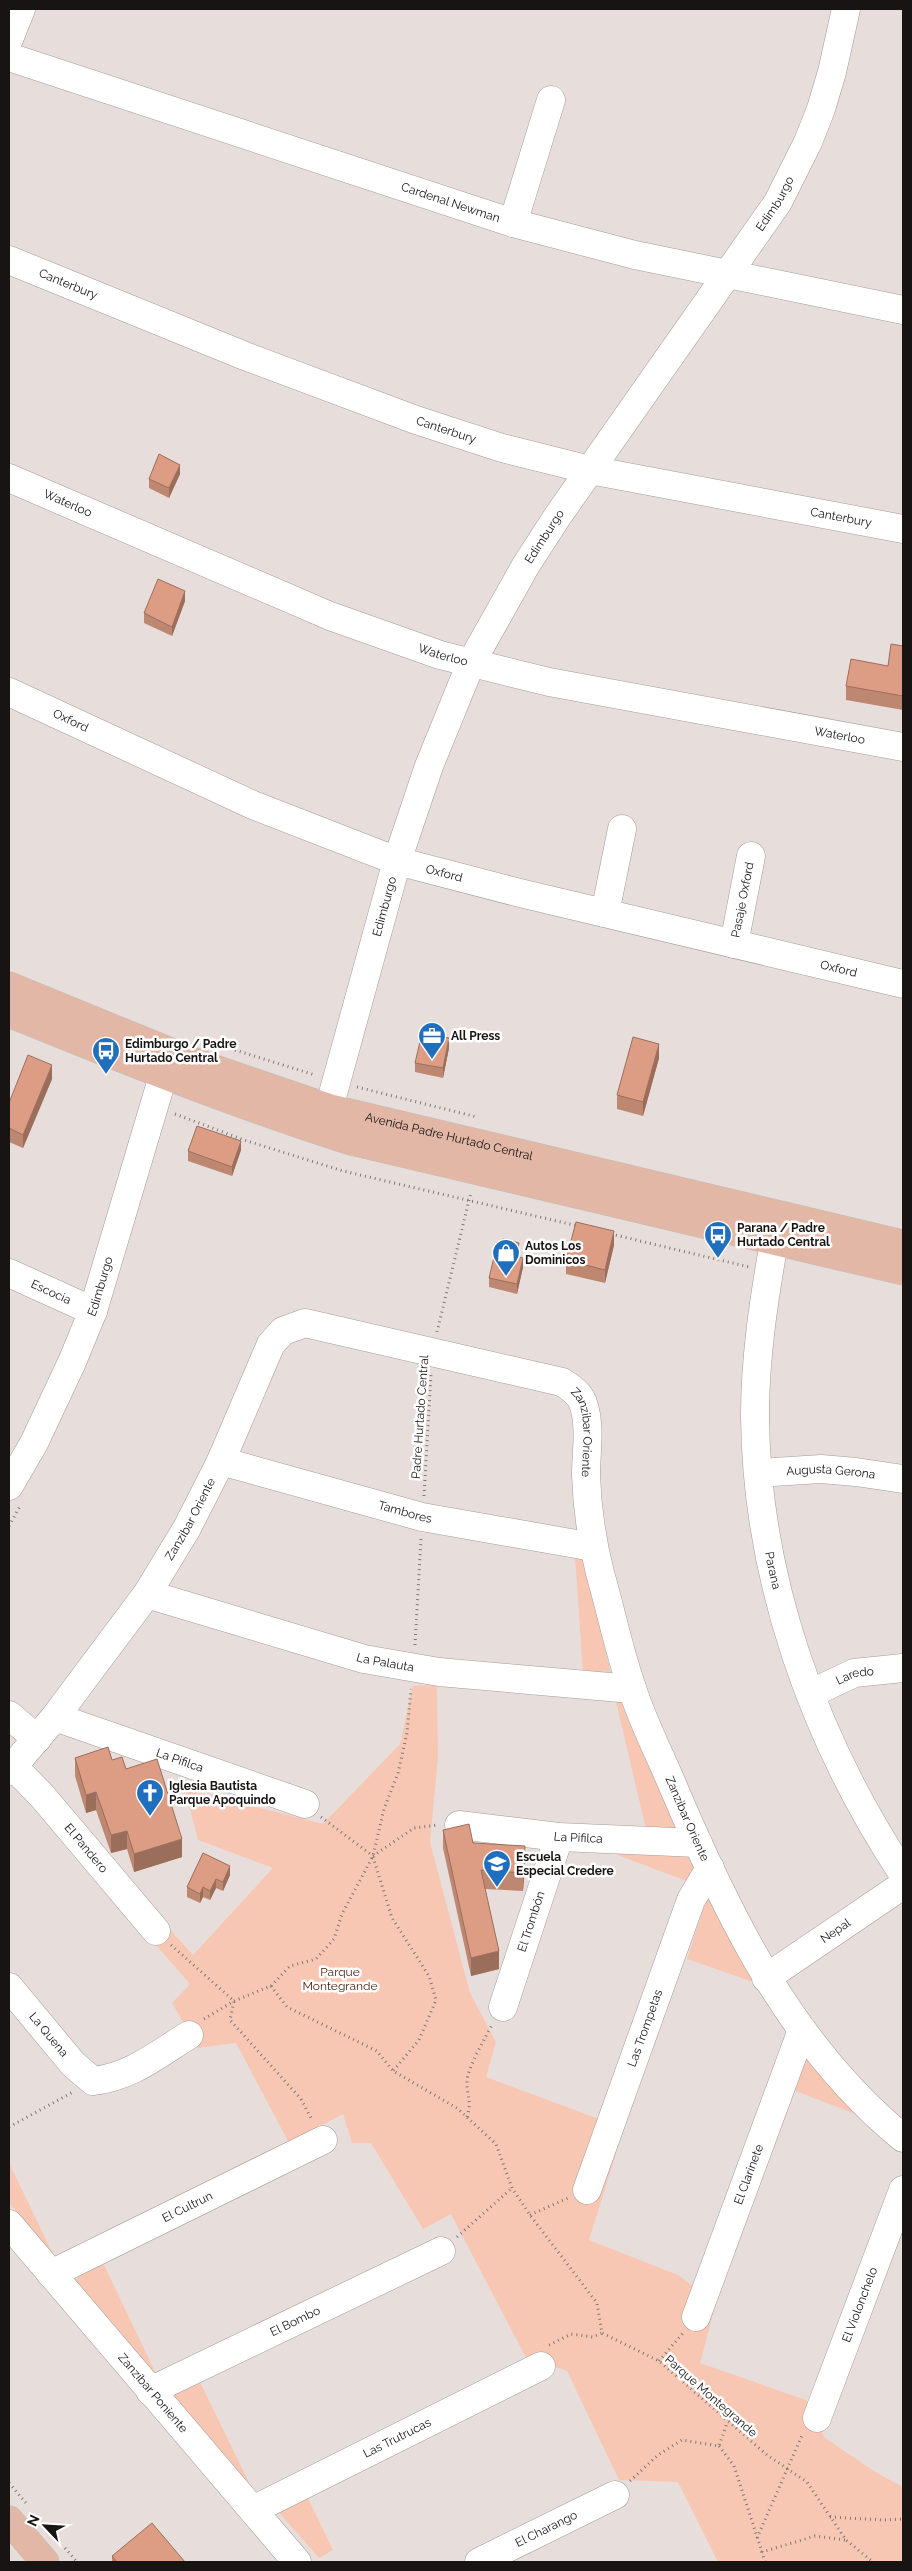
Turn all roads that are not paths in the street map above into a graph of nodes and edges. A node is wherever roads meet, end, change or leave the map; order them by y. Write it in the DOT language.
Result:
graph roads {
  1 [pos="21,9"];
  2 [pos="846,9"];
  3 [pos="9,38"];
  4 [pos="9,57"];
  5 [pos="551,100"];
  6 [pos="513,223"];
  7 [pos="9,260"];
  8 [pos="729,273"];
  9 [pos="903,310"];
  10 [pos="590,470"];
  11 [pos="9,478"];
  12 [pos="903,529"];
  13 [pos="471,663"];
  14 [pos="9,692"];
  15 [pos="903,747"];
  16 [pos="622,829"];
  17 [pos="750,856"];
  18 [pos="397,861"];
  19 [pos="604,913"];
  20 [pos="734,944"];
  21 [pos="903,984"];
  22 [pos="9,986"];
  23 [pos="9,1013"];
  24 [pos="163,1076"];
  25 [pos="329,1108"];
  26 [pos="774,1242"];
  27 [pos="903,1244"];
  28 [pos="903,1271"];
  29 [pos="9,1273"];
  30 [pos="92,1311"];
  31 [pos="221,1461"];
  32 [pos="759,1473"];
  33 [pos="903,1479"];
  34 [pos="9,1486"];
  35 [pos="593,1547"];
  36 [pos="147,1594"];
  37 [pos="903,1668"];
  38 [pos="632,1689"];
  39 [pos="810,1694"];
  40 [pos="9,1715"];
  41 [pos="55,1717"];
  42 [pos="37,1739"];
  43 [pos="11,1768"];
  44 [pos="305,1804"];
  45 [pos="459,1824"];
  46 [pos="559,1837"];
  47 [pos="698,1843"];
  48 [pos="710,1868"];
  49 [pos="903,1874"];
  50 [pos="903,1885"];
  51 [pos="156,1931"];
  52 [pos="766,1978"];
  53 [pos="9,1987"];
  54 [pos="503,2007"];
  55 [pos="802,2030"];
  56 [pos="189,2035"];
  57 [pos="903,2138"];
  58 [pos="324,2140"];
  59 [pos="587,2190"];
  60 [pos="903,2190"];
  61 [pos="9,2224"];
  62 [pos="441,2251"];
  63 [pos="51,2274"];
  64 [pos="696,2317"];
  65 [pos="541,2366"];
  66 [pos="150,2391"];
  67 [pos="817,2418"];
  68 [pos="614,2495"];
  69 [pos="253,2510"];
  70 [pos="9,2520"];
  71 [pos="45,2562"];
  72 [pos="296,2562"];
  73 [pos="479,2562"];
  1 -- 3 [label="street"];
  2 -- 8 [label="street, Edimburgo"];
  4 -- 6 [label="street, Cardenal Newman"];
  5 -- 6 [label="street"];
  6 -- 8 [label="street, Cardenal Newman"];
  7 -- 10 [label="street, Canterbury"];
  8 -- 9 [label="street, Cardenal Newman"];
  8 -- 10 [label="street, Edimburgo"];
  10 -- 12 [label="street, Canterbury"];
  10 -- 13 [label="street, Edimburgo"];
  11 -- 13 [label="street, Waterloo"];
  13 -- 15 [label="street, Waterloo"];
  13 -- 18 [label="street, Edimburgo"];
  14 -- 18 [label="street, Oxford"];
  16 -- 19 [label="street"];
  17 -- 20 [label="street, Pasaje Oxford"];
  18 -- 19 [label="street, Oxford"];
  18 -- 25 [label="street, Edimburgo"];
  19 -- 20 [label="street, Oxford"];
  20 -- 21 [label="street, Oxford"];
  22 -- 25 [label="main road, Avenida Padre Hurtado Central"];
  23 -- 24 [label="main road, Avenida Padre Hurtado Central"];
  24 -- 26 [label="main road, Avenida Padre Hurtado Central"];
  24 -- 30 [label="street, Edimburgo"];
  25 -- 27 [label="main road, Avenida Padre Hurtado Central"];
  26 -- 28 [label="main road, Avenida Padre Hurtado Central"];
  26 -- 32 [label="street, Parana"];
  29 -- 30 [label="street, Escocia"];
  30 -- 34 [label="street, Edimburgo"];
  31 -- 35 [label="street, Tambores"];
  31 -- 35 [label="street, Zanzibar Oriente"];
  31 -- 36 [label="street, Zanzibar Oriente"];
  32 -- 33 [label="street, Augusta Gerona"];
  32 -- 39 [label="street, Parana"];
  35 -- 38 [label="street, Zanzibar Oriente"];
  36 -- 38 [label="street, La Palauta"];
  36 -- 41 [label="street, Zanzibar Oriente"];
  37 -- 39 [label="street, Laredo"];
  38 -- 47 [label="street, Zanzibar Oriente"];
  39 -- 49 [label="street, Parana"];
  40 -- 42 [label="street"];
  41 -- 42 [label="street, Zanzibar Oriente"];
  41 -- 44 [label="street, La Pifilca"];
  42 -- 43 [label="street"];
  43 -- 51 [label="street, El Pandero"];
  45 -- 46 [label="street, La Pifilca"];
  46 -- 47 [label="street, La Pifilca"];
  46 -- 54 [label="street, El Trombón"];
  47 -- 48 [label="street, Zanzibar Oriente"];
  48 -- 52 [label="street, Zanzibar Oriente"];
  48 -- 59 [label="street, Las Trompetas"];
  50 -- 52 [label="street, Nepal"];
  52 -- 55 [label="street, Zanzibar Oriente"];
  53 -- 56 [label="street, La Quena"];
  55 -- 57 [label="street, Zanzibar Oriente"];
  55 -- 64 [label="street, El Clarinete"];
  58 -- 63 [label="street, El Cultrun"];
  60 -- 67 [label="street, El Violonchelo"];
  61 -- 63 [label="street, Zanzíbar Poniente"];
  62 -- 66 [label="street, El Bombo"];
  63 -- 66 [label="street, Zanzíbar Poniente"];
  65 -- 69 [label="street, Las Trutrucas"];
  66 -- 69 [label="street, Zanzíbar Poniente"];
  68 -- 73 [label="street, El Charango"];
  69 -- 72 [label="street, Zanzíbar Poniente"];
  70 -- 71 [label="main road"];
}
